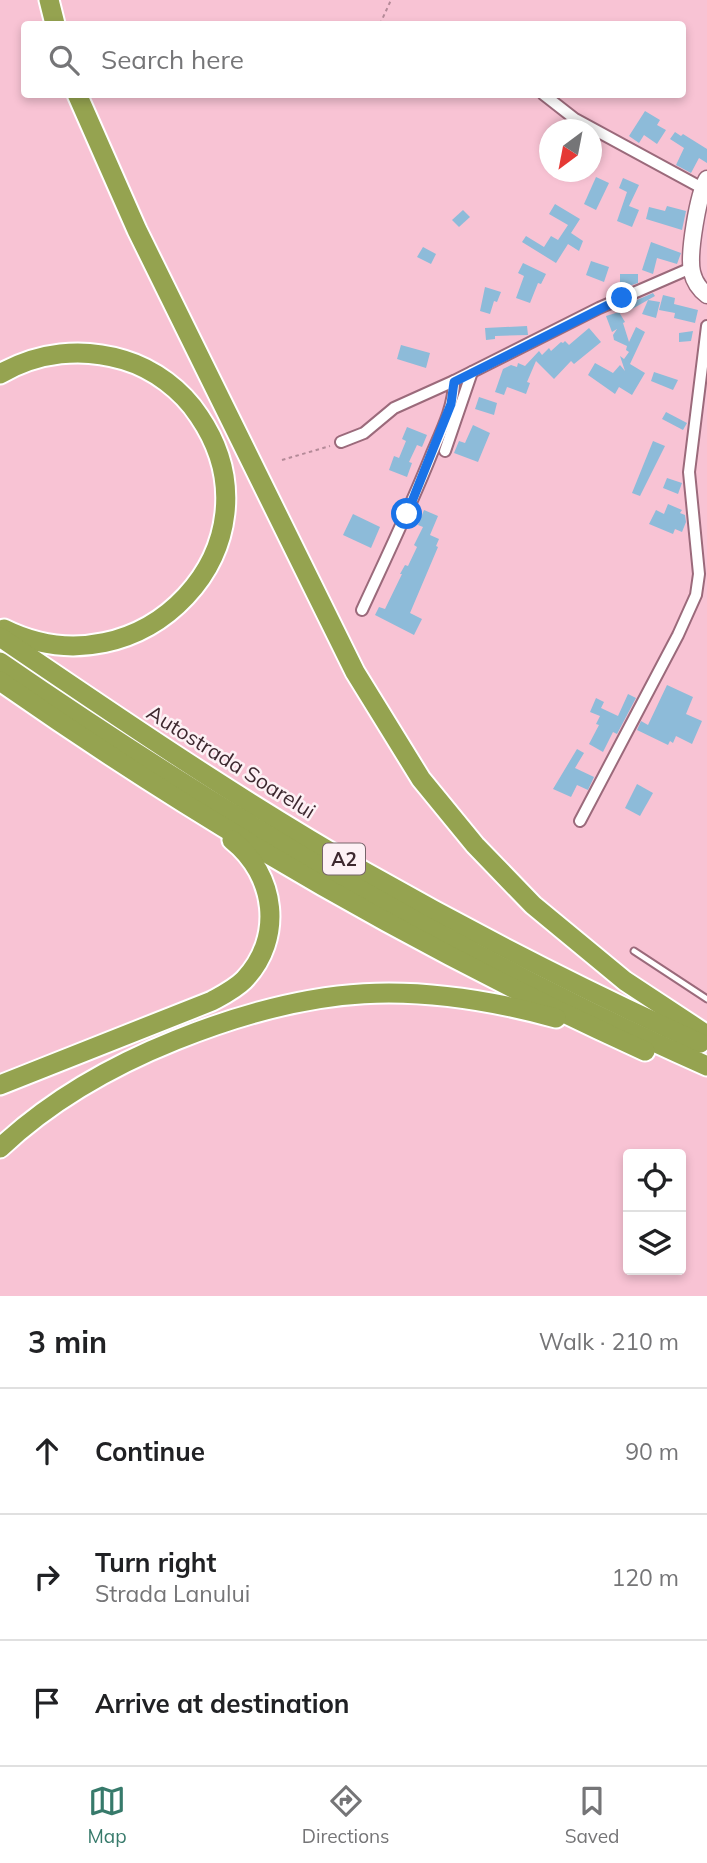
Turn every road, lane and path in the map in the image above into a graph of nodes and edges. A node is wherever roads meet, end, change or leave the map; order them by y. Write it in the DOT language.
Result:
graph roads {
  1 [pos="48,0"];
  2 [pos="391,0"];
  3 [pos="54,21"];
  4 [pos="381,21"];
  5 [pos="79,98"];
  6 [pos="547,98"];
  7 [pos="705,183"];
  8 [pos="691,268"];
  9 [pos="707,295"];
  10 [pos="707,326"];
  11 [pos="472,372"];
  12 [pos="0,374"];
  13 [pos="454,382"];
  14 [pos="341,442"];
  15 [pos="445,451"];
  16 [pos="282,460"];
  17 [pos="362,610"];
  18 [pos="0,627"];
  19 [pos="0,636"];
  20 [pos="0,662"];
  21 [pos="0,681"];
  22 [pos="170,794"];
  23 [pos="580,821"];
  24 [pos="634,951"];
  25 [pos="707,999"];
  26 [pos="598,1030"];
  27 [pos="707,1035"];
  28 [pos="707,1047"];
  29 [pos="707,1066"];
  30 [pos="707,1080"];
  31 [pos="0,1085"];
  32 [pos="0,1148"];
  1 -- 3 [label="highway"];
  2 -- 4 [label="path"];
  5 -- 27 [label="highway"];
  6 -- 7 [label="street"];
  7 -- 8 [label="street"];
  8 -- 9 [label="street"];
  8 -- 11 [label="street"];
  10 -- 23 [label="street"];
  11 -- 13 [label="street"];
  11 -- 15 [label="street"];
  12 -- 18 [label="highway"];
  13 -- 14 [label="street"];
  13 -- 17 [label="street"];
  14 -- 16 [label="path"];
  19 -- 28 [label="highway, Autostrada Soarelui / A2"];
  20 -- 29 [label="highway, Autostrada Soarelui / A2"];
  21 -- 22 [label="highway"];
  22 -- 26 [label="highway"];
  22 -- 31 [label="highway"];
  24 -- 25 [label="lane"];
  26 -- 30 [label="highway"];
  26 -- 32 [label="highway"];
}
